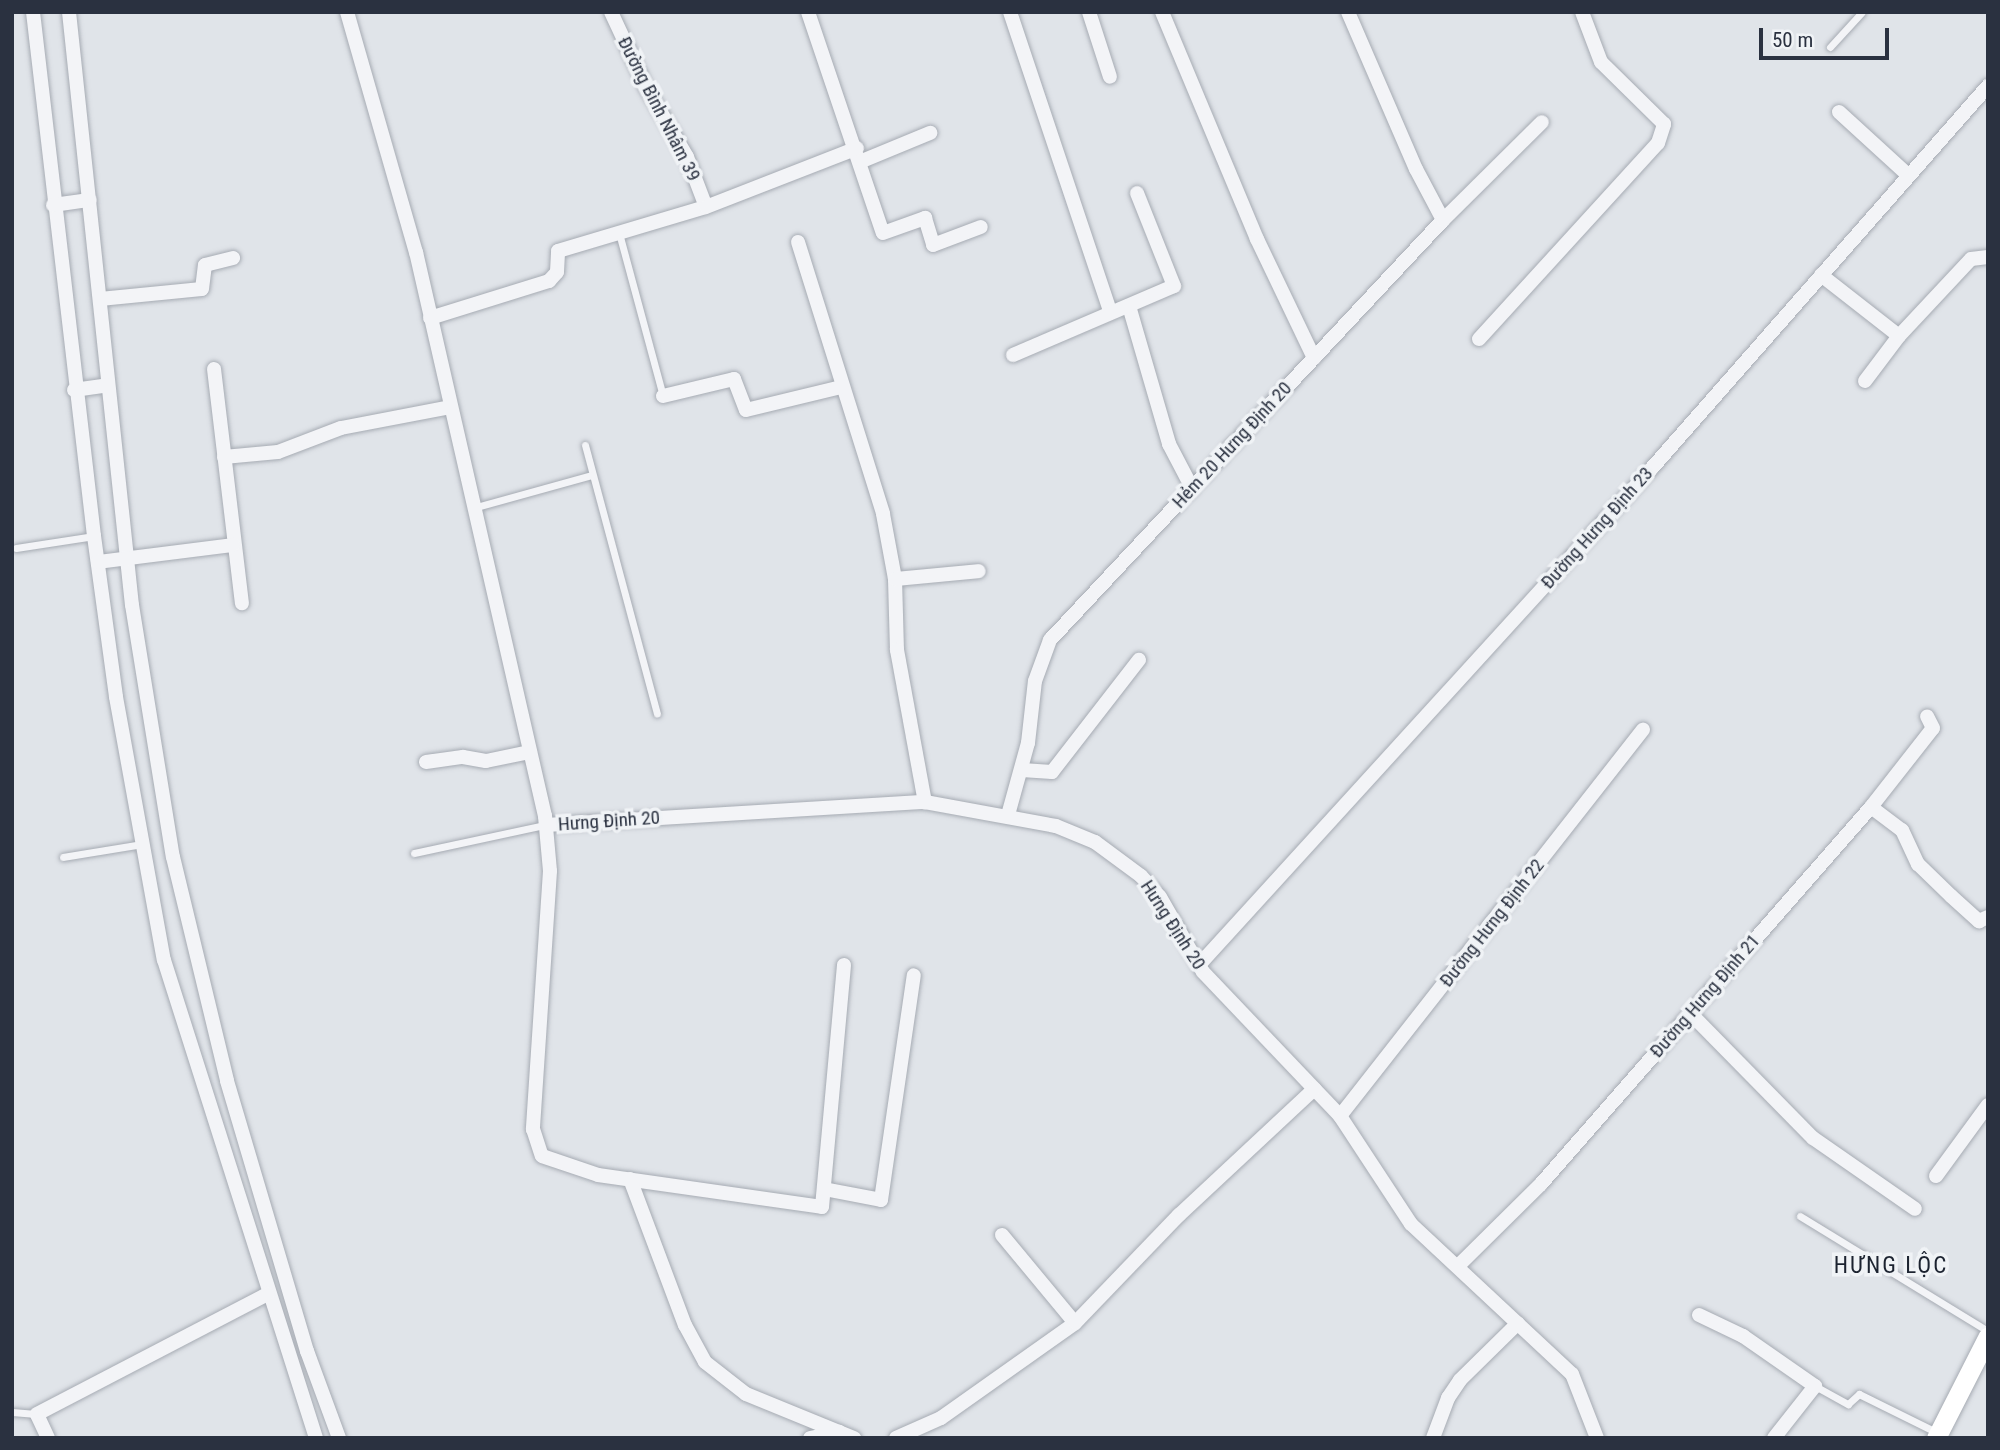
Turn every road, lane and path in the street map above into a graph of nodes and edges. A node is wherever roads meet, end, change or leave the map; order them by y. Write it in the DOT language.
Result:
graph roads {
  1 [pos="33,12"];
  2 [pos="69,12"];
  3 [pos="347,12"];
  4 [pos="611,12"];
  5 [pos="808,12"];
  6 [pos="1010,12"];
  7 [pos="1089,12"];
  8 [pos="1162,12"];
  9 [pos="1348,12"];
  10 [pos="1582,12"];
  11 [pos="1862,12"];
  12 [pos="1830,47"];
  13 [pos="1110,78"];
  14 [pos="1988,86"];
  15 [pos="1839,112"];
  16 [pos="1542,122"];
  17 [pos="930,133"];
  18 [pos="859,154"];
  19 [pos="1908,175"];
  20 [pos="1137,193"];
  21 [pos="90,200"];
  22 [pos="53,205"];
  23 [pos="706,206"];
  24 [pos="1443,220"];
  25 [pos="981,228"];
  26 [pos="620,233"];
  27 [pos="798,242"];
  28 [pos="1988,257"];
  29 [pos="233,258"];
  30 [pos="1821,275"];
  31 [pos="100,299"];
  32 [pos="1129,306"];
  33 [pos="1111,313"];
  34 [pos="430,318"];
  35 [pos="1899,336"];
  36 [pos="1479,339"];
  37 [pos="1013,355"];
  38 [pos="1314,358"];
  39 [pos="214,369"];
  40 [pos="1866,381"];
  41 [pos="108,385"];
  42 [pos="841,387"];
  43 [pos="74,390"];
  44 [pos="663,396"];
  45 [pos="450,407"];
  46 [pos="585,445"];
  47 [pos="224,457"];
  48 [pos="592,475"];
  49 [pos="1192,488"];
  50 [pos="473,508"];
  51 [pos="94,536"];
  52 [pos="233,545"];
  53 [pos="16,548"];
  54 [pos="127,557"];
  55 [pos="97,562"];
  56 [pos="979,571"];
  57 [pos="895,579"];
  58 [pos="242,603"];
  59 [pos="1139,660"];
  60 [pos="657,713"];
  61 [pos="1927,716"];
  62 [pos="1643,730"];
  63 [pos="530,752"];
  64 [pos="426,762"];
  65 [pos="1022,770"];
  66 [pos="925,802"];
  67 [pos="1871,807"];
  68 [pos="1008,815"];
  69 [pos="546,825"];
  70 [pos="142,844"];
  71 [pos="414,853"];
  72 [pos="63,857"];
  73 [pos="1988,917"];
  74 [pos="844,965"];
  75 [pos="1199,965"];
  76 [pos="914,975"];
  77 [pos="1690,1013"];
  78 [pos="1314,1089"];
  79 [pos="1986,1111"];
  80 [pos="1340,1116"];
  81 [pos="1936,1176"];
  82 [pos="630,1179"];
  83 [pos="824,1189"];
  84 [pos="1914,1209"];
  85 [pos="1800,1216"];
  86 [pos="1002,1235"];
  87 [pos="1458,1266"];
  88 [pos="268,1294"];
  89 [pos="1699,1315"];
  90 [pos="1075,1323"];
  91 [pos="1518,1323"];
  92 [pos="1988,1333"];
  93 [pos="1815,1386"];
  94 [pos="12,1412"];
  95 [pos="37,1414"];
  96 [pos="847,1435"];
  97 [pos="1938,1435"];
  98 [pos="48,1438"];
  99 [pos="316,1438"];
  100 [pos="339,1438"];
  101 [pos="810,1438"];
  102 [pos="896,1438"];
  103 [pos="1433,1438"];
  104 [pos="1597,1438"];
  105 [pos="1774,1438"];
  1 -- 22 [label="street"];
  2 -- 21 [label="street"];
  3 -- 34 [label="street"];
  4 -- 23 [label="street, Đường Bình Nhâm 39"];
  5 -- 18 [label="street"];
  6 -- 33 [label="street"];
  7 -- 13 [label="street"];
  8 -- 38 [label="street"];
  9 -- 24 [label="street"];
  10 -- 36 [label="street"];
  11 -- 12 [label="lane"];
  14 -- 19 [label="street, Đường Hưng Định 23"];
  15 -- 19 [label="street"];
  16 -- 24 [label="street, Hẻm 20 Hưng Định 20"];
  17 -- 18 [label="street"];
  18 -- 23 [label="street"];
  18 -- 25 [label="street"];
  19 -- 30 [label="street, Đường Hưng Định 23"];
  20 -- 32 [label="street"];
  21 -- 22 [label="street"];
  21 -- 31 [label="street"];
  22 -- 43 [label="street"];
  23 -- 26 [label="street"];
  24 -- 38 [label="street, Hẻm 20 Hưng Định 20"];
  26 -- 34 [label="street"];
  26 -- 44 [label="lane"];
  27 -- 42 [label="street"];
  28 -- 35 [label="street"];
  29 -- 31 [label="street"];
  30 -- 35 [label="street"];
  30 -- 75 [label="street, Đường Hưng Định 23"];
  31 -- 41 [label="street"];
  32 -- 33 [label="street"];
  32 -- 49 [label="street"];
  33 -- 37 [label="street"];
  34 -- 45 [label="street"];
  35 -- 40 [label="street"];
  38 -- 49 [label="street, Hẻm 20 Hưng Định 20"];
  39 -- 47 [label="street"];
  41 -- 43 [label="street"];
  41 -- 54 [label="street"];
  42 -- 44 [label="street"];
  42 -- 57 [label="street"];
  43 -- 51 [label="street"];
  45 -- 47 [label="street"];
  45 -- 50 [label="street"];
  46 -- 48 [label="lane"];
  47 -- 52 [label="street"];
  48 -- 50 [label="lane"];
  48 -- 60 [label="lane"];
  49 -- 65 [label="street, Hẻm 20 Hưng Định 20"];
  50 -- 63 [label="street"];
  51 -- 53 [label="lane"];
  51 -- 55 [label="street"];
  52 -- 54 [label="street"];
  52 -- 58 [label="street"];
  54 -- 55 [label="street"];
  54 -- 100 [label="street"];
  55 -- 70 [label="street"];
  56 -- 57 [label="street"];
  57 -- 66 [label="street"];
  59 -- 65 [label="street"];
  61 -- 67 [label="street, Đường Hưng Định 21"];
  62 -- 80 [label="street, Đường Hưng Định 22"];
  63 -- 64 [label="street"];
  63 -- 69 [label="street"];
  65 -- 68 [label="street, Hẻm 20 Hưng Định 20"];
  66 -- 68 [label="street, Hưng Định 20"];
  66 -- 69 [label="street, Hưng Định 20"];
  67 -- 73 [label="street"];
  67 -- 77 [label="street, Đường Hưng Định 21"];
  68 -- 75 [label="street, Hưng Định 20"];
  69 -- 71 [label="lane"];
  69 -- 82 [label="street"];
  70 -- 72 [label="lane"];
  70 -- 88 [label="street"];
  74 -- 83 [label="street"];
  75 -- 78 [label="street, Hưng Định 20"];
  76 -- 83 [label="street"];
  77 -- 84 [label="street"];
  77 -- 87 [label="street, Đường Hưng Định 21"];
  78 -- 80 [label="street, Hưng Định 20"];
  78 -- 90 [label="street"];
  79 -- 81 [label="street"];
  80 -- 87 [label="street, Hưng Định 20"];
  82 -- 83 [label="street"];
  82 -- 96 [label="street"];
  85 -- 92 [label="lane"];
  86 -- 90 [label="street"];
  87 -- 91 [label="street, Hưng Định 20"];
  88 -- 95 [label="street"];
  88 -- 99 [label="street"];
  89 -- 93 [label="street"];
  90 -- 102 [label="street"];
  91 -- 103 [label="street"];
  91 -- 104 [label="street, Hưng Định 20"];
  92 -- 97 [label="street"];
  93 -- 97 [label="lane"];
  93 -- 105 [label="street"];
  94 -- 95 [label="lane"];
  95 -- 98 [label="street"];
  96 -- 101 [label="street"];
}
